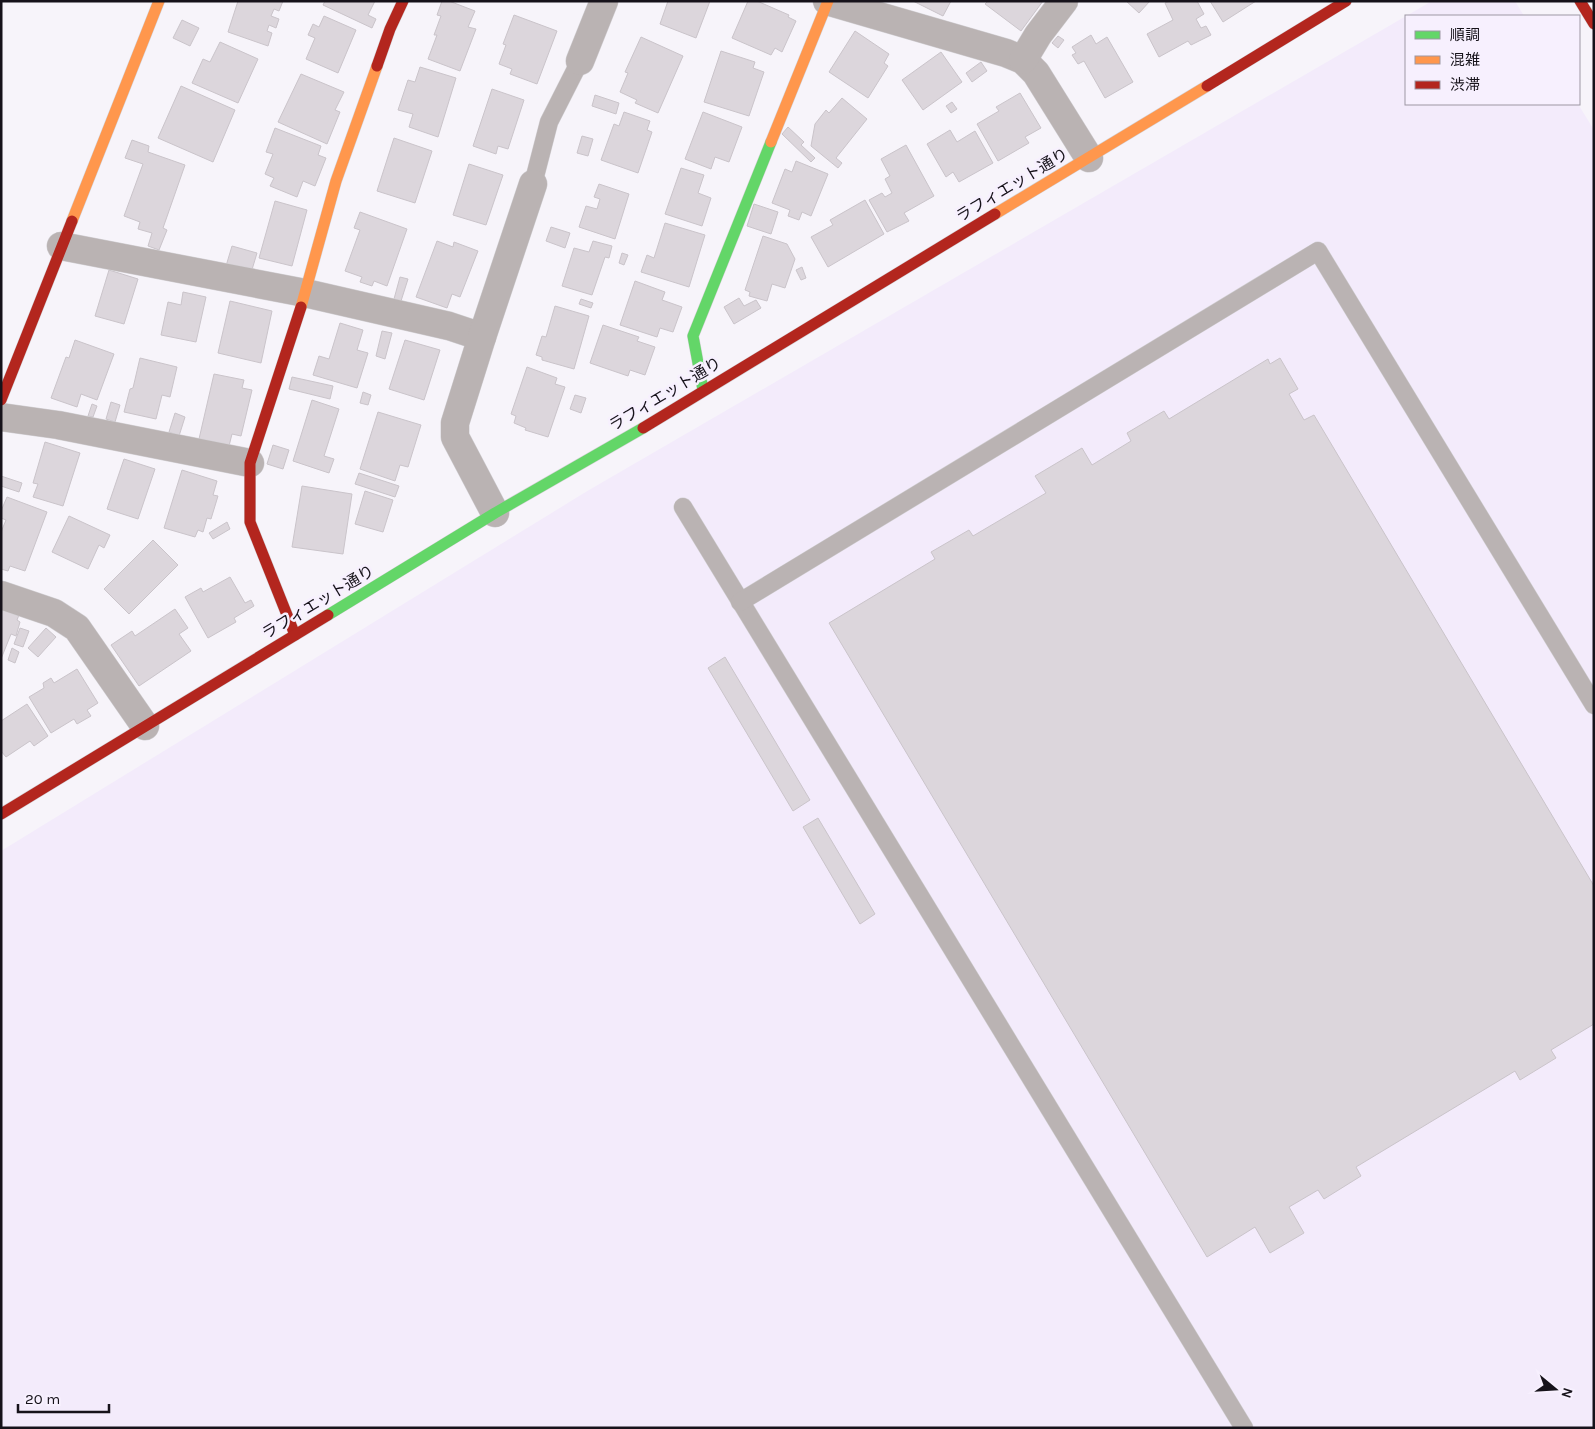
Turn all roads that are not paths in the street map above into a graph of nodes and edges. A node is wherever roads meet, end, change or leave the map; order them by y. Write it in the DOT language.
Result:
graph roads {
  1 [pos="403,1"];
  2 [pos="604,1"];
  3 [pos="828,1"];
  4 [pos="1064,1"];
  5 [pos="1346,1"];
  6 [pos="1580,1"];
  7 [pos="157,2"];
  8 [pos="1594,24"];
  9 [pos="1023,60"];
  10 [pos="580,62"];
  11 [pos="1089,158"];
  12 [pos="534,184"];
  13 [pos="61,246"];
  14 [pos="305,294"];
  15 [pos="482,337"];
  16 [pos="703,390"];
  17 [pos="1,400"];
  18 [pos="1,417"];
  19 [pos="250,464"];
  20 [pos="683,508"];
  21 [pos="495,513"];
  22 [pos="1,595"];
  23 [pos="740,602"];
  24 [pos="295,634"];
  25 [pos="1594,705"];
  26 [pos="145,726"];
  27 [pos="1,814"];
  28 [pos="1244,1428"];
  1 -- 14 [label="street"];
  2 -- 10 [label="street"];
  3 -- 9 [label="street"];
  3 -- 16 [label="street"];
  4 -- 9 [label="street"];
  5 -- 11 [label="street, ラフィエット通り"];
  6 -- 8 [label="street"];
  7 -- 13 [label="street"];
  9 -- 11 [label="street"];
  10 -- 12 [label="lane"];
  11 -- 16 [label="street, ラフィエット通り"];
  12 -- 15 [label="street"];
  13 -- 14 [label="street"];
  13 -- 17 [label="street"];
  14 -- 15 [label="street"];
  14 -- 19 [label="street"];
  15 -- 21 [label="street"];
  16 -- 21 [label="street, ラフィエット通り"];
  18 -- 19 [label="street"];
  19 -- 24 [label="street"];
  20 -- 23 [label="lane"];
  21 -- 24 [label="street, ラフィエット通り"];
  22 -- 26 [label="street"];
  23 -- 25 [label="lane"];
  23 -- 28 [label="lane"];
  24 -- 26 [label="street, ラフィエット通り"];
  26 -- 27 [label="street, ラフィエット通り"];
}
